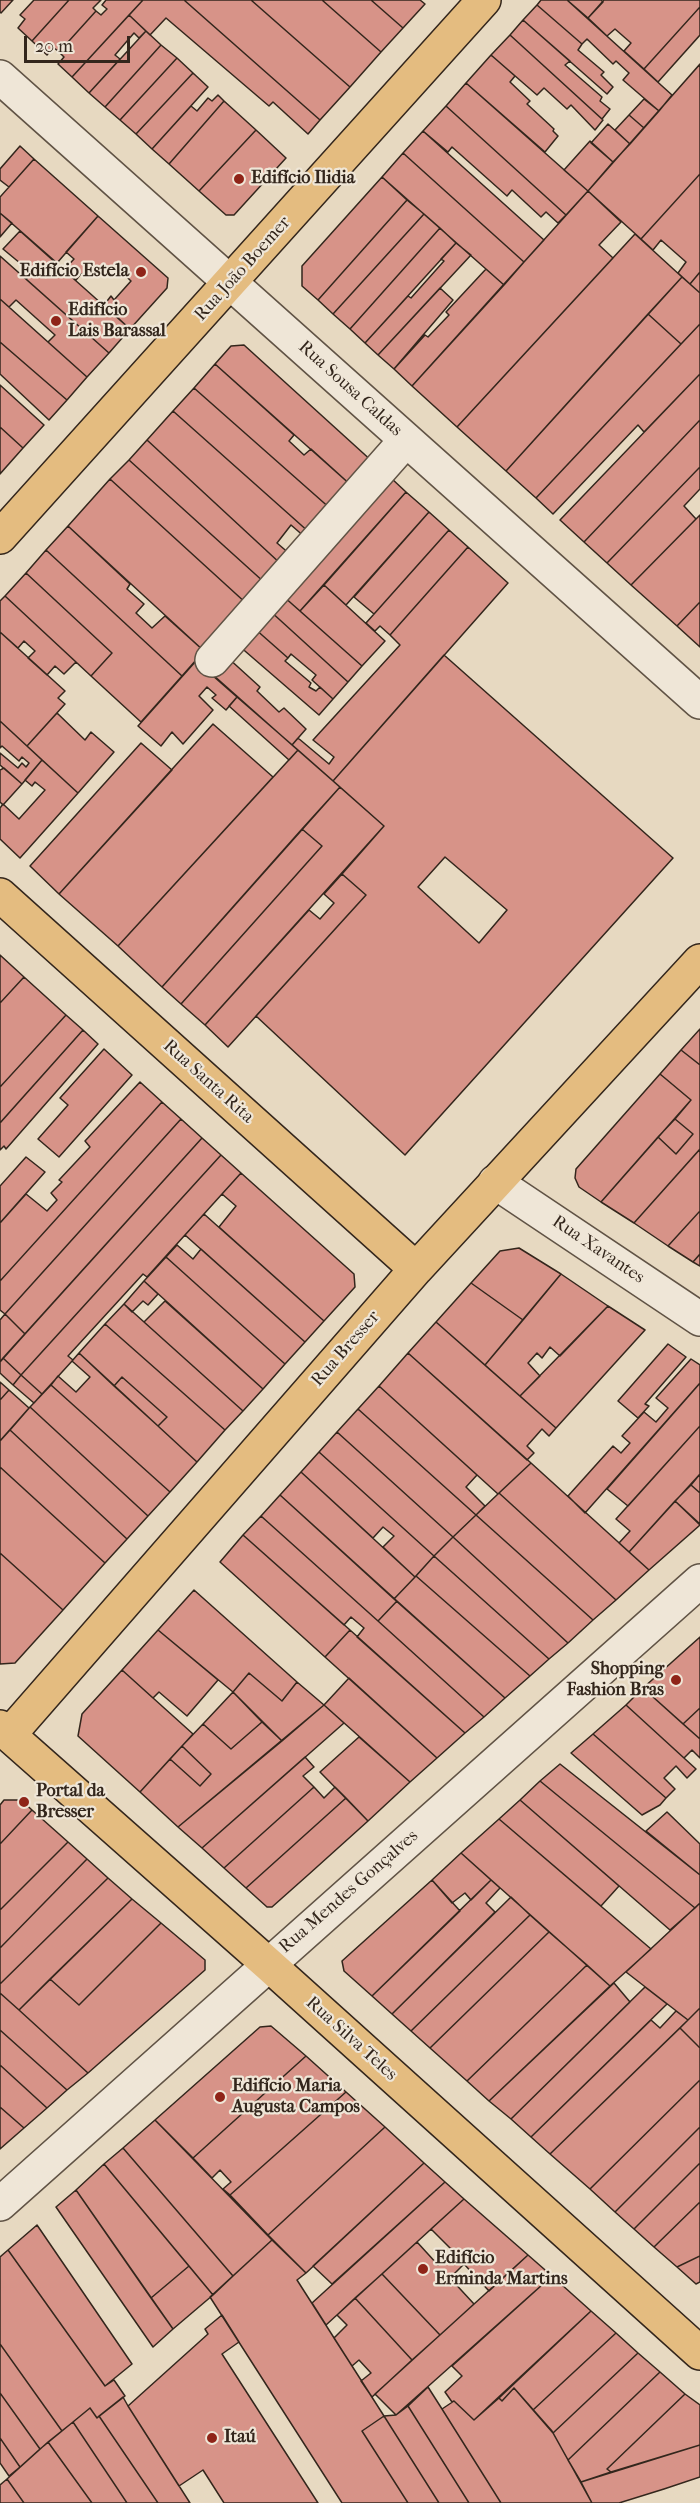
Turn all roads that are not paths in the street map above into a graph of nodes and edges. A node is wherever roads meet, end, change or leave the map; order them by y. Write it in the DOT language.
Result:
graph roads {
  1 [pos="484,0"];
  2 [pos="0,77"];
  3 [pos="230,283"];
  4 [pos="406,440"];
  5 [pos="0,537"];
  6 [pos="212,660"];
  7 [pos="700,702"];
  8 [pos="0,895"];
  9 [pos="700,961"];
  10 [pos="495,1182"];
  11 [pos="416,1269"];
  12 [pos="700,1319"];
  13 [pos="700,1581"];
  14 [pos="3,1736"];
  15 [pos="268,1964"];
  16 [pos="0,2204"];
  17 [pos="700,2353"];
  1 -- 3 [label="main road, Rua João Boemer"];
  2 -- 3 [label="street, Rua Sousa Caldas"];
  3 -- 4 [label="street, Rua Sousa Caldas"];
  3 -- 5 [label="main road, Rua João Boemer"];
  4 -- 6 [label="street"];
  4 -- 7 [label="street, Rua Sousa Caldas"];
  8 -- 11 [label="main road, Rua Santa Rita"];
  9 -- 10 [label="main road, Rua Bresser"];
  10 -- 11 [label="main road, Rua Bresser"];
  10 -- 12 [label="street, Rua Xavantes"];
  11 -- 14 [label="main road, Rua Bresser"];
  13 -- 15 [label="street, Rua Mendes Gonçalves"];
  14 -- 15 [label="main road, Rua Silva Teles"];
  15 -- 16 [label="street, Rua Mendes Gonçalves"];
  15 -- 17 [label="main road, Rua Silva Teles"];
}
